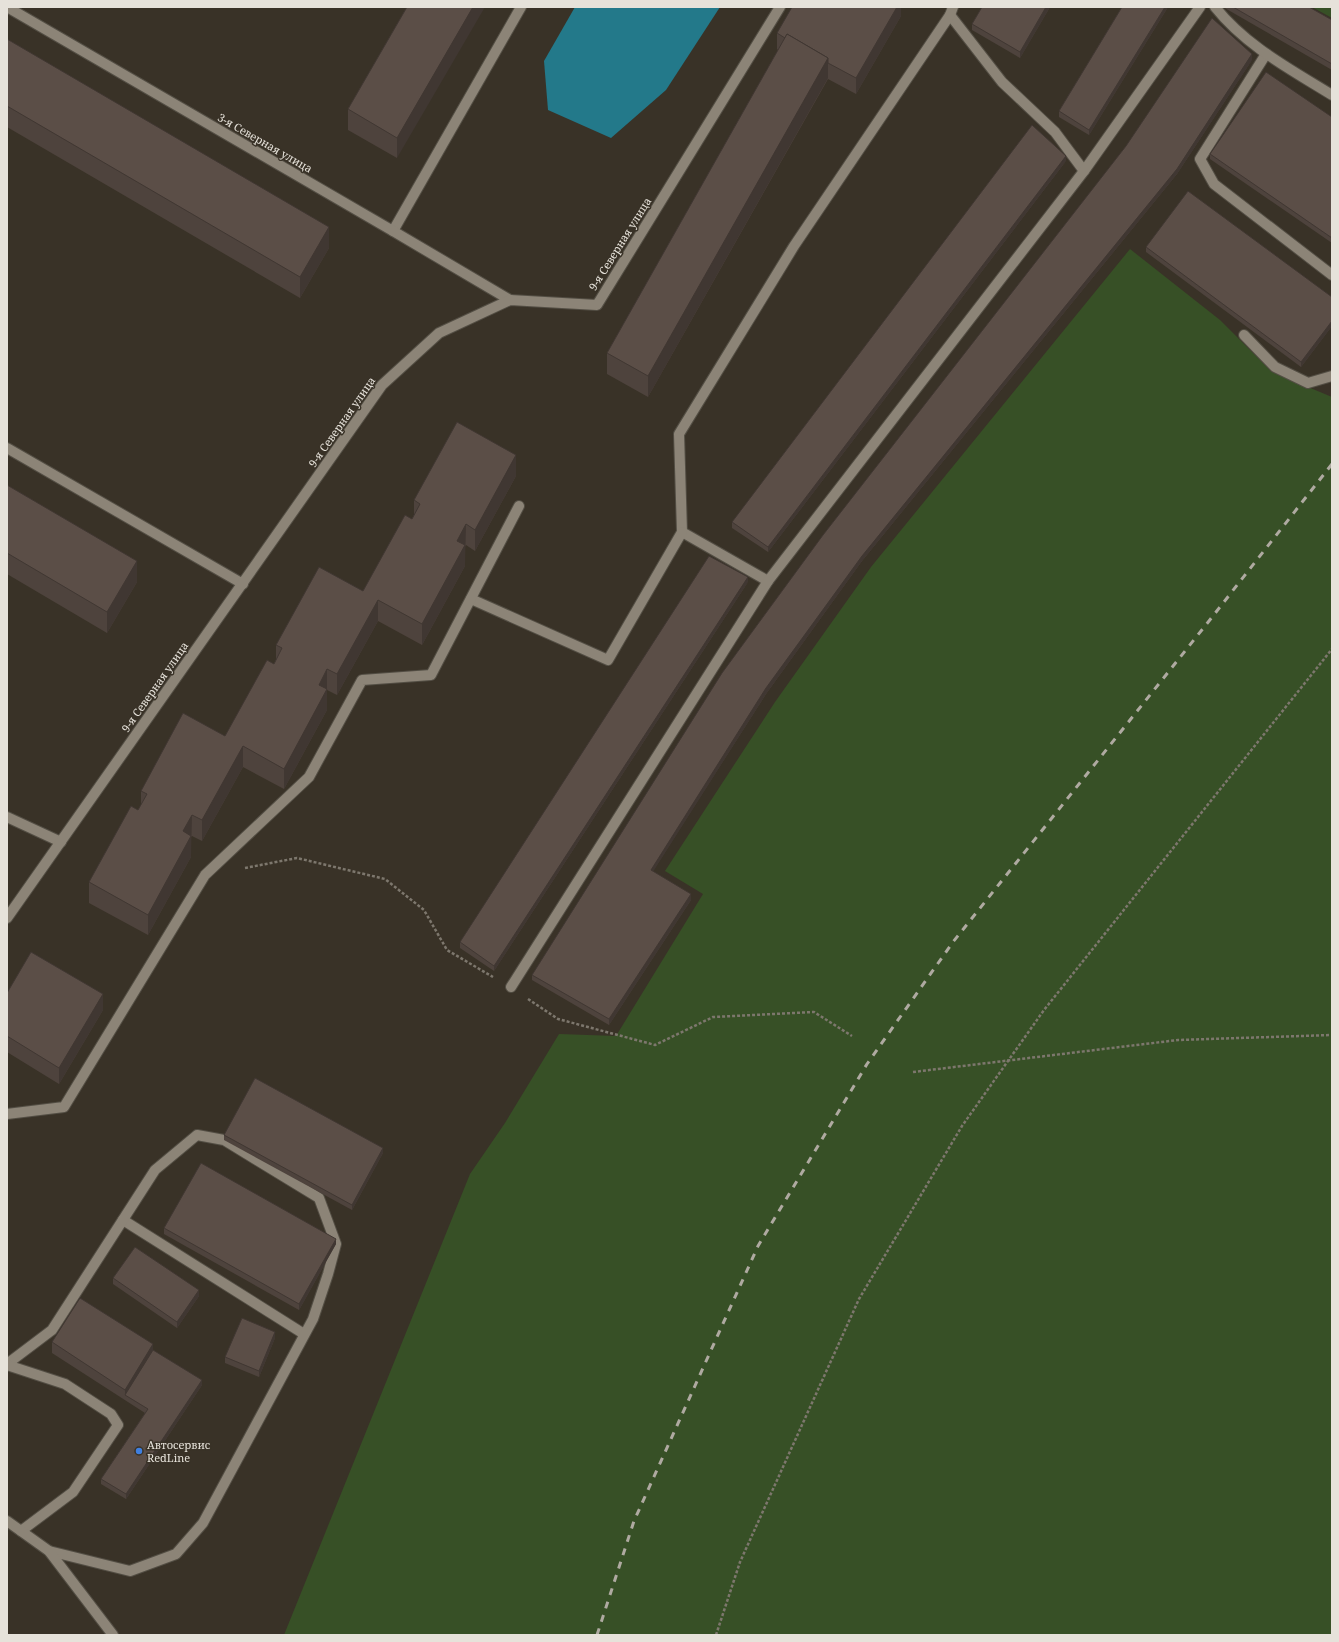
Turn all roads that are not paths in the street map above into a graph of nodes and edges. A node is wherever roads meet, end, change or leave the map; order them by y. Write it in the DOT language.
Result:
graph roads {
  1 [pos="7,7"];
  2 [pos="521,7"];
  3 [pos="780,7"];
  4 [pos="1200,7"];
  5 [pos="1215,7"];
  6 [pos="951,11"];
  7 [pos="1266,54"];
  8 [pos="1332,94"];
  9 [pos="1084,171"];
  10 [pos="393,230"];
  11 [pos="1332,275"];
  12 [pos="510,300"];
  13 [pos="1244,335"];
  14 [pos="1332,376"];
  15 [pos="7,448"];
  16 [pos="519,506"];
  17 [pos="682,532"];
  18 [pos="768,581"];
  19 [pos="243,584"];
  20 [pos="471,599"];
  21 [pos="7,817"];
  22 [pos="61,842"];
  23 [pos="7,918"];
  24 [pos="511,987"];
  25 [pos="7,1114"];
  26 [pos="123,1220"];
  27 [pos="304,1334"];
  28 [pos="7,1365"];
  29 [pos="7,1521"];
  30 [pos="20,1531"];
  31 [pos="49,1551"];
  32 [pos="113,1635"];
  1 -- 10 [label="street, 3-я Северная улица"];
  2 -- 10 [label="street"];
  3 -- 12 [label="street, 9-я Северная улица"];
  4 -- 9 [label="street"];
  5 -- 7 [label="street"];
  6 -- 9 [label="street"];
  6 -- 17 [label="street"];
  7 -- 8 [label="street"];
  7 -- 11 [label="street"];
  9 -- 18 [label="street"];
  10 -- 12 [label="street, 3-я Северная улица"];
  12 -- 19 [label="street, 9-я Северная улица"];
  13 -- 14 [label="street"];
  15 -- 19 [label="street"];
  16 -- 20 [label="street"];
  17 -- 18 [label="street"];
  17 -- 20 [label="street"];
  18 -- 24 [label="street"];
  19 -- 22 [label="street, 9-я Северная улица"];
  20 -- 25 [label="street"];
  21 -- 22 [label="street"];
  22 -- 23 [label="street, 9-я Северная улица"];
  26 -- 27 [label="street"];
  26 -- 27 [label="street"];
  26 -- 28 [label="street"];
  27 -- 31 [label="street"];
  28 -- 30 [label="street"];
  29 -- 30 [label="street"];
  30 -- 31 [label="street"];
  31 -- 32 [label="street"];
}
